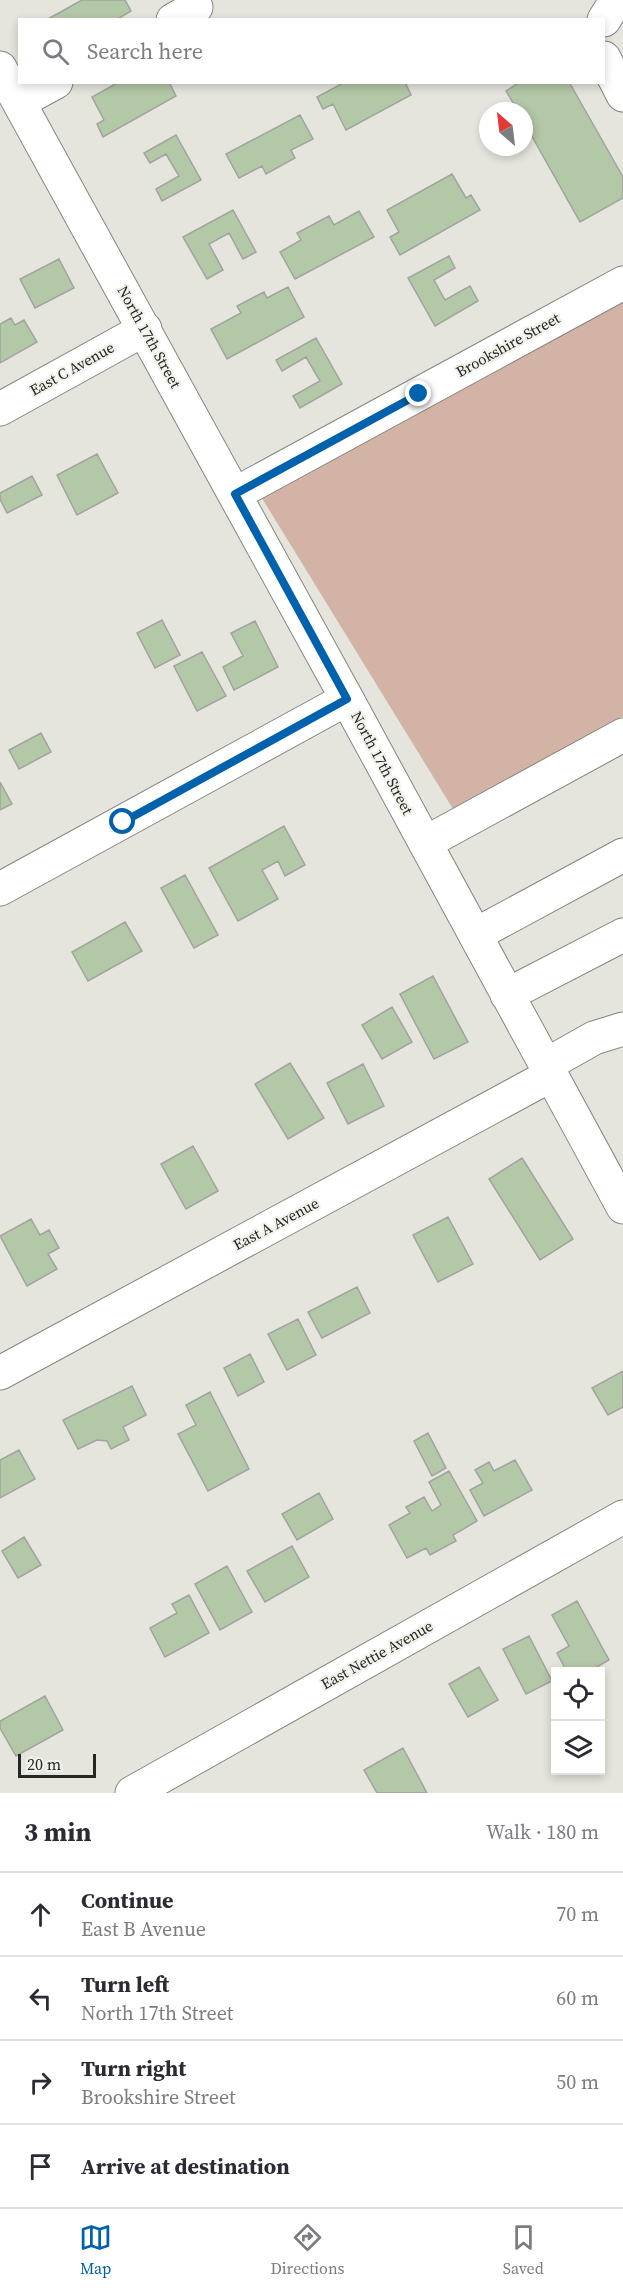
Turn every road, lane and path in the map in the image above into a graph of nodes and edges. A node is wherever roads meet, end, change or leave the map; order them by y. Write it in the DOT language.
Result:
graph roads {
  1 [pos="623,2"];
  2 [pos="604,18"];
  3 [pos="605,62"];
  4 [pos="0,68"];
  5 [pos="52,84"];
  6 [pos="623,95"];
  7 [pos="19,102"];
  8 [pos="623,283"];
  9 [pos="145,329"];
  10 [pos="0,409"];
  11 [pos="235,494"];
  12 [pos="347,699"];
  13 [pos="623,735"];
  14 [pos="425,843"];
  15 [pos="623,855"];
  16 [pos="0,888"];
  17 [pos="623,934"];
  18 [pos="475,935"];
  19 [pos="507,995"];
  20 [pos="623,1029"];
  21 [pos="548,1070"];
  22 [pos="618,1187"];
  23 [pos="0,1373"];
  24 [pos="623,1518"];
  25 [pos="132,1793"];
  1 -- 2 [label="street"];
  3 -- 6 [label="street"];
  4 -- 7 [label="street, North 17th Street"];
  5 -- 7 [label="street"];
  7 -- 9 [label="street, North 17th Street"];
  8 -- 11 [label="street, Brookshire Street"];
  9 -- 10 [label="street, East C Avenue"];
  9 -- 11 [label="street, North 17th Street"];
  11 -- 12 [label="street, North 17th Street"];
  12 -- 14 [label="street, North 17th Street"];
  12 -- 16 [label="street"];
  13 -- 14 [label="street"];
  14 -- 18 [label="street, North 17th Street"];
  15 -- 18 [label="street"];
  17 -- 19 [label="street"];
  18 -- 19 [label="street, North 17th Street"];
  19 -- 21 [label="street, North 17th Street"];
  20 -- 21 [label="street, East A Avenue"];
  21 -- 22 [label="street, North 17th Street"];
  21 -- 23 [label="street, East A Avenue"];
  24 -- 25 [label="street, East Nettie Avenue"];
}
